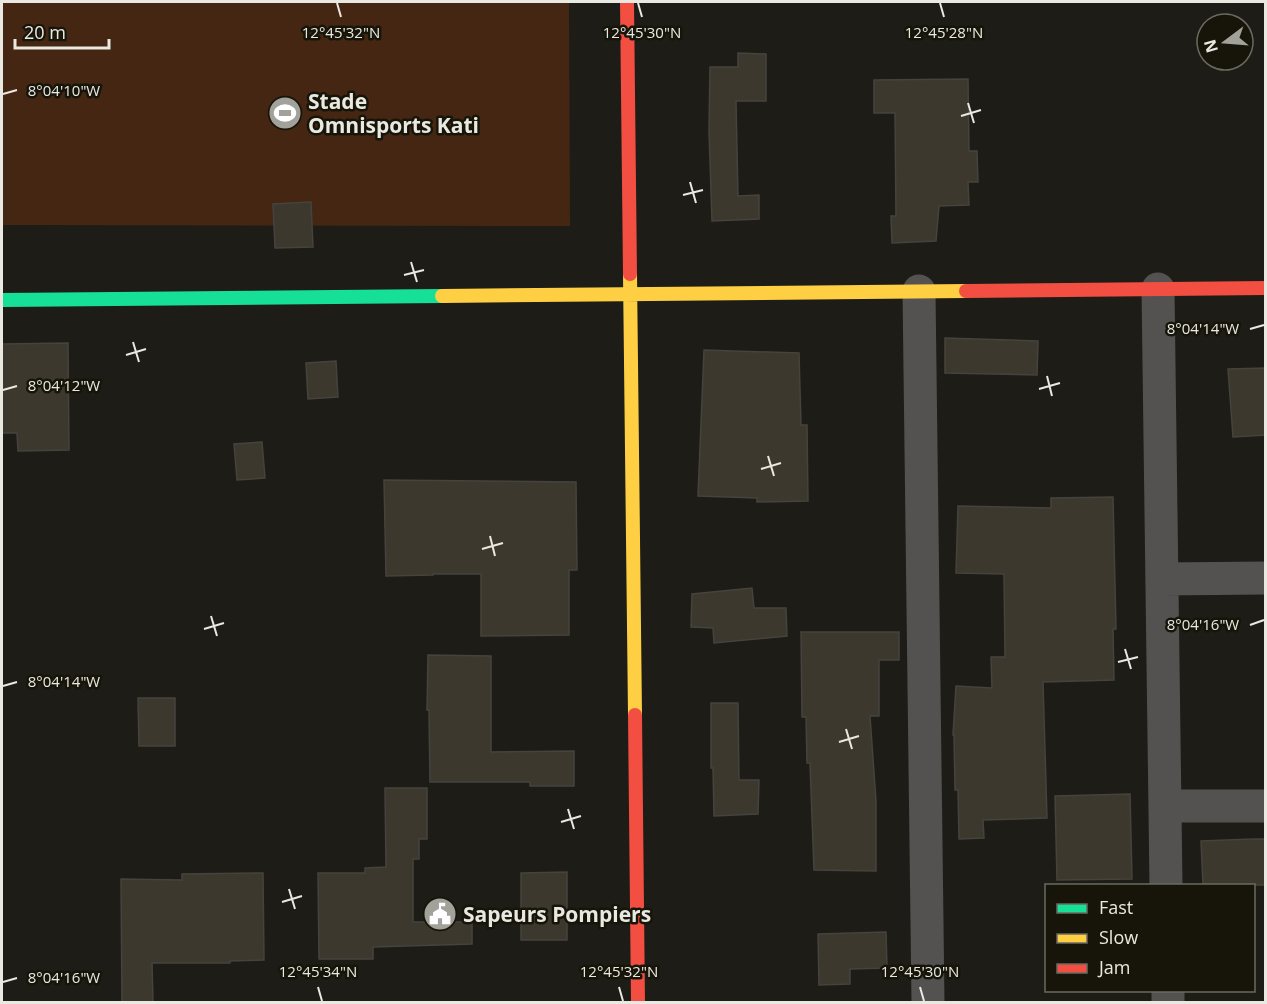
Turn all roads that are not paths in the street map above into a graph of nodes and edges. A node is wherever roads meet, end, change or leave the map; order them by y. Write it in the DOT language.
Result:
graph roads {
  1 [pos="627,2"];
  2 [pos="1266,288"];
  3 [pos="1158,289"];
  4 [pos="919,291"];
  5 [pos="630,294"];
  6 [pos="2,300"];
  7 [pos="1266,578"];
  8 [pos="1162,579"];
  9 [pos="1165,806"];
  10 [pos="1266,806"];
  11 [pos="1166,884"];
  12 [pos="638,1002"];
  13 [pos="928,1002"];
  1 -- 5 [label="street"];
  2 -- 3 [label="street"];
  3 -- 4 [label="street"];
  3 -- 8 [label="street"];
  4 -- 5 [label="street"];
  4 -- 13 [label="street"];
  5 -- 6 [label="street"];
  5 -- 12 [label="street"];
  7 -- 8 [label="street"];
  8 -- 9 [label="street"];
  9 -- 10 [label="street"];
  9 -- 11 [label="street"];
}
